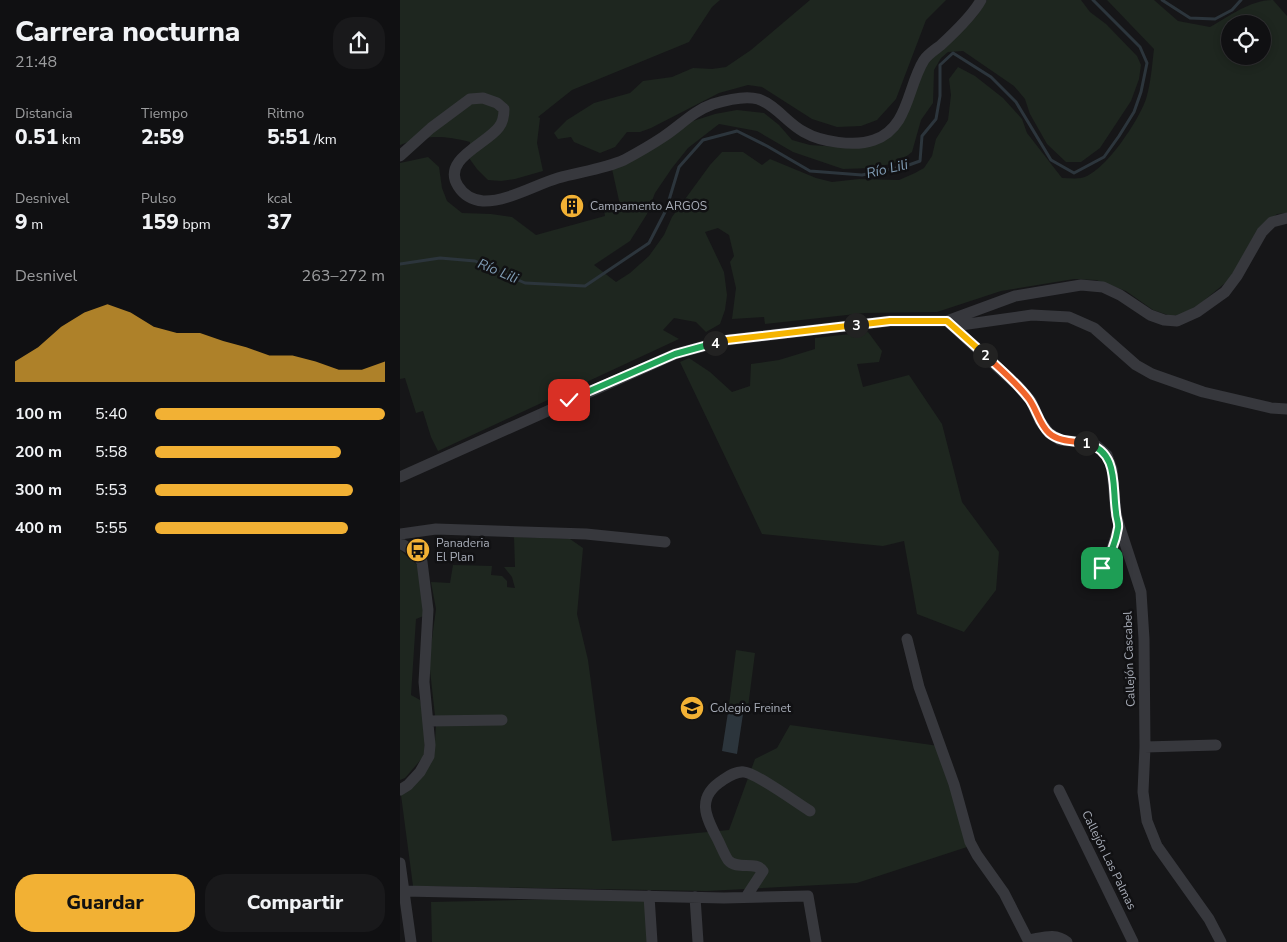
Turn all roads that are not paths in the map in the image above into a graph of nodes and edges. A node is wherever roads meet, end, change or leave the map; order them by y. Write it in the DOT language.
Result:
graph roads {
  1 [pos="981,0"];
  2 [pos="400,156"];
  3 [pos="1287,218"];
  4 [pos="950,324"];
  5 [pos="1287,409"];
  6 [pos="400,477"];
  7 [pos="1119,526"];
  8 [pos="400,534"];
  9 [pos="664,542"];
  10 [pos="400,543"];
  11 [pos="1093,575"];
  12 [pos="907,640"];
  13 [pos="502,720"];
  14 [pos="429,721"];
  15 [pos="1216,745"];
  16 [pos="1145,747"];
  17 [pos="400,790"];
  18 [pos="1059,790"];
  19 [pos="810,811"];
  20 [pos="400,863"];
  21 [pos="404,891"];
  22 [pos="649,896"];
  23 [pos="746,897"];
  24 [pos="695,898"];
  25 [pos="1029,941"];
  26 [pos="411,942"];
  27 [pos="652,942"];
  28 [pos="698,942"];
  29 [pos="816,942"];
  30 [pos="1067,942"];
  31 [pos="1134,942"];
  32 [pos="1221,942"];
  1 -- 2 [label="street"];
  3 -- 4 [label="street"];
  4 -- 5 [label="street"];
  4 -- 6 [label="street"];
  4 -- 7 [label="street, Callejón Cascabel"];
  7 -- 11 [label="street"];
  7 -- 16 [label="street, Callejón Cascabel"];
  8 -- 9 [label="street"];
  10 -- 14 [label="street"];
  12 -- 25 [label="street"];
  13 -- 14 [label="street"];
  14 -- 17 [label="street"];
  15 -- 16 [label="street"];
  16 -- 32 [label="street, Callejón Cascabel"];
  18 -- 31 [label="street, Callejón Las Palmas"];
  19 -- 23 [label="street"];
  20 -- 21 [label="street"];
  21 -- 22 [label="street"];
  21 -- 26 [label="street"];
  22 -- 24 [label="street"];
  22 -- 27 [label="street"];
  23 -- 24 [label="street"];
  23 -- 29 [label="street"];
  24 -- 28 [label="street"];
  25 -- 30 [label="street"];
}
